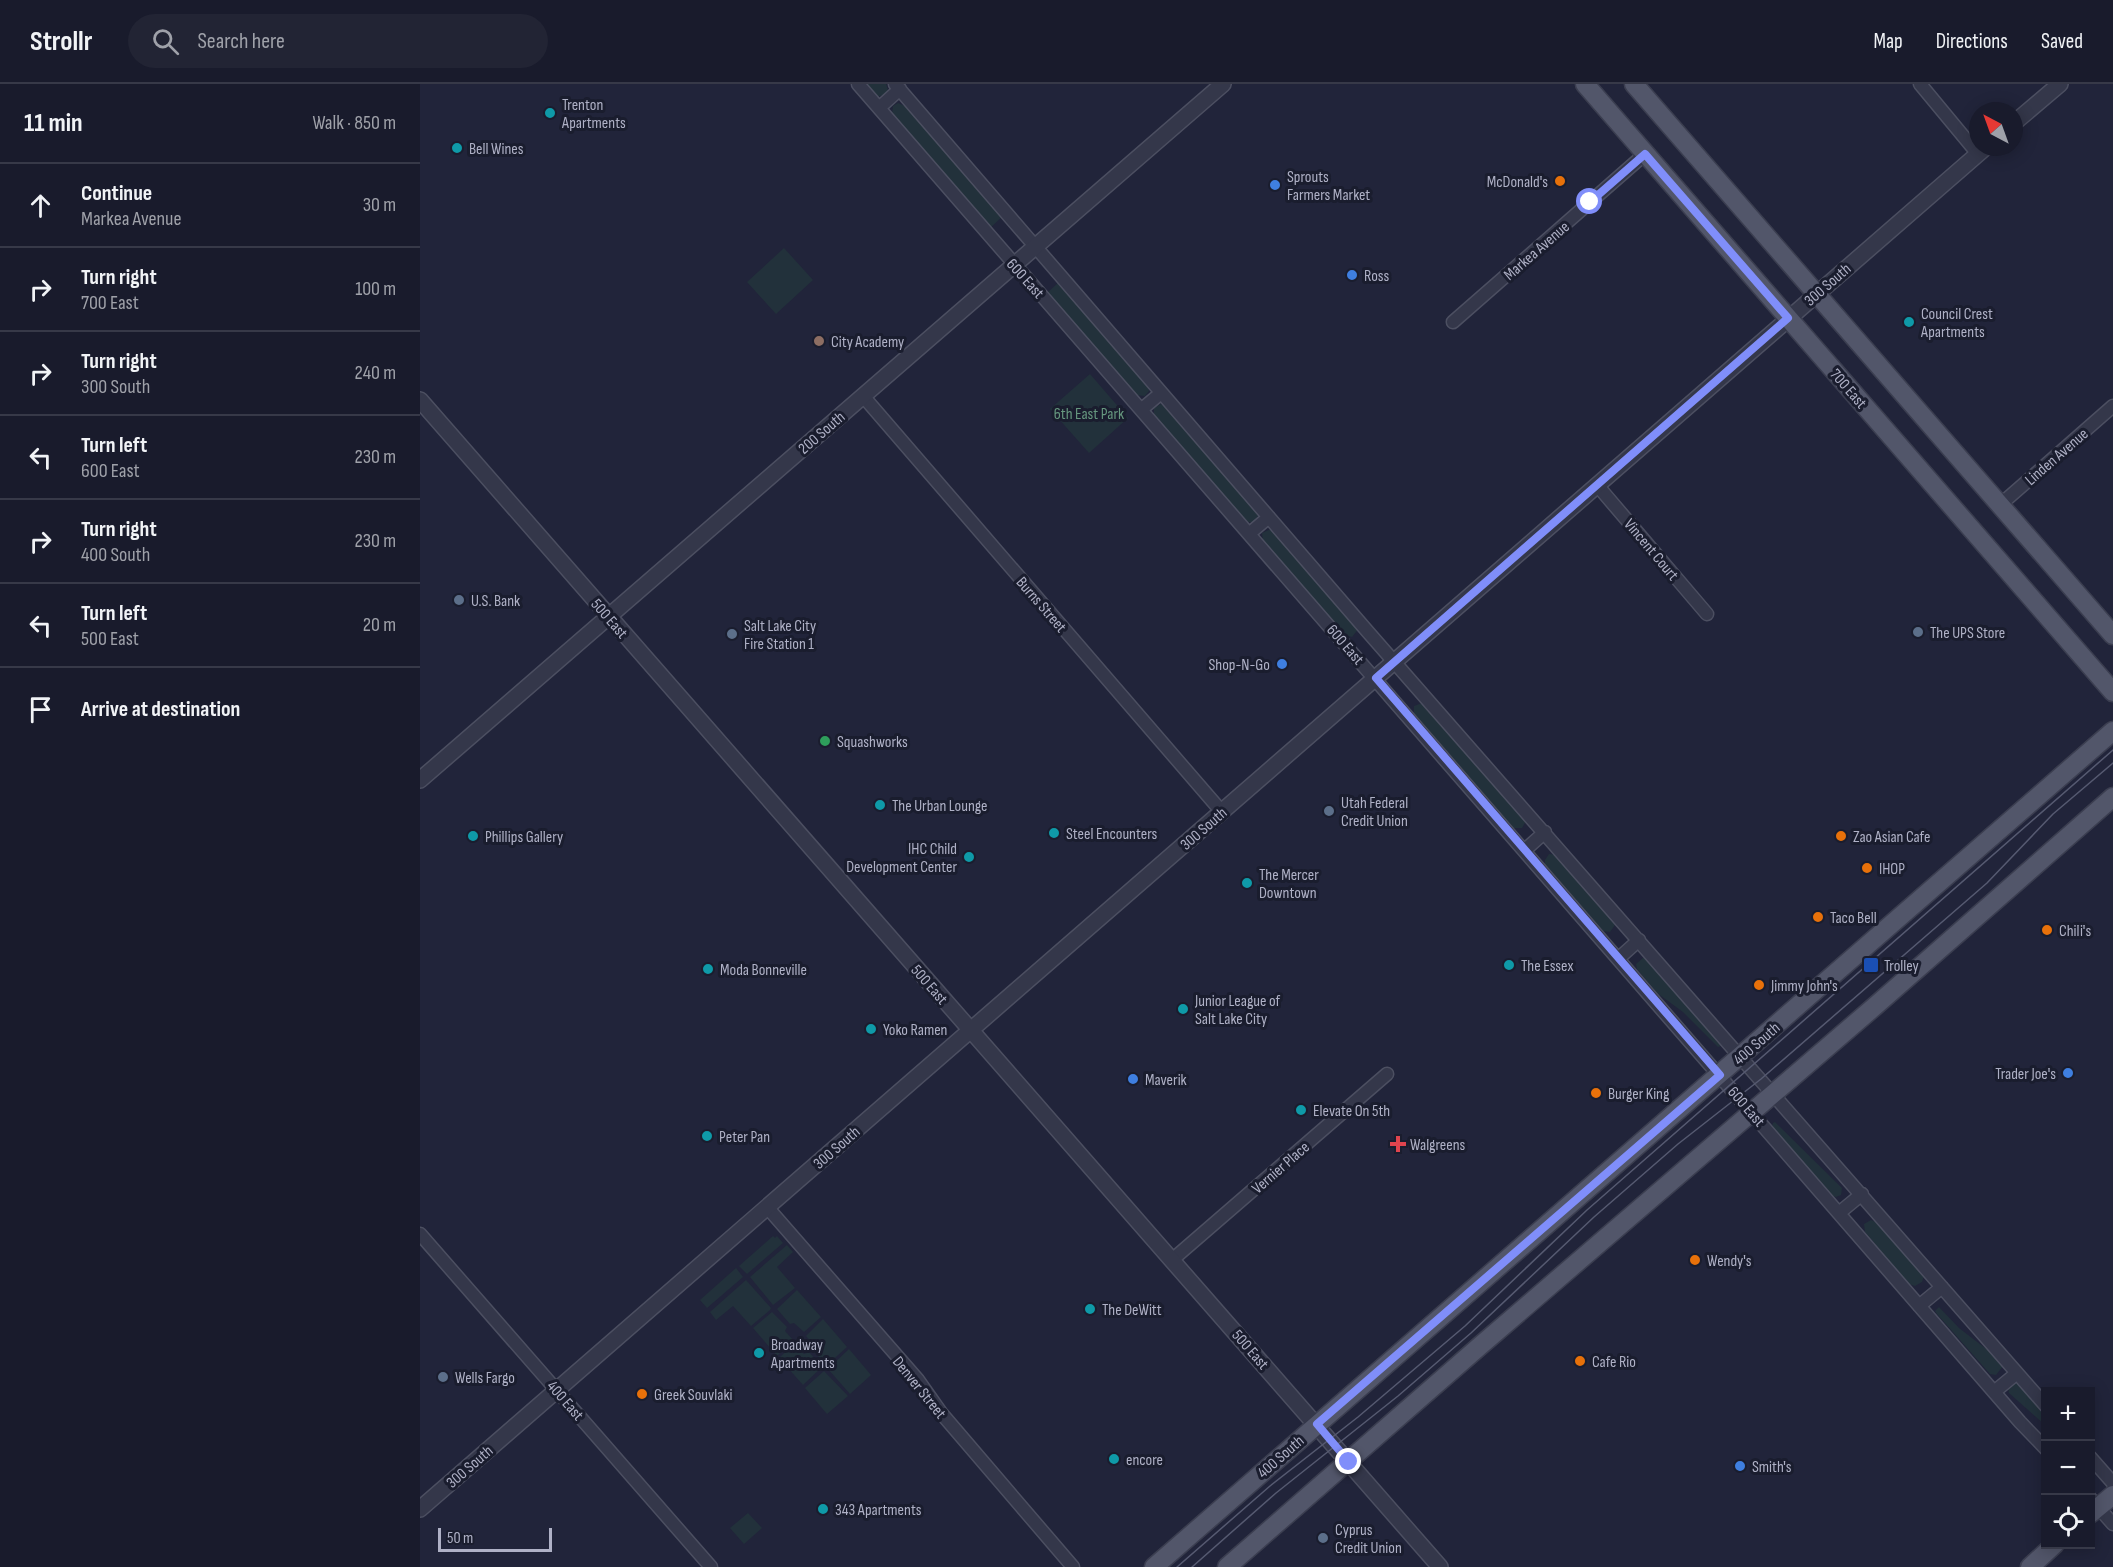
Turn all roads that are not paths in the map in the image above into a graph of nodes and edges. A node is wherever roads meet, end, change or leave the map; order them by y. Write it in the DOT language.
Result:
graph roads {
  1 [pos="858,84"];
  2 [pos="1223,84"];
  3 [pos="1585,84"];
  4 [pos="1634,84"];
  5 [pos="1920,84"];
  6 [pos="2060,84"];
  7 [pos="897,87"];
  8 [pos="879,108"];
  9 [pos="2023,115"];
  10 [pos="1969,136"];
  11 [pos="1645,154"];
  12 [pos="1975,156"];
  13 [pos="1035,247"];
  14 [pos="1014,265"];
  15 [pos="1816,293"];
  16 [pos="1788,318"];
  17 [pos="1453,322"];
  18 [pos="1161,393"];
  19 [pos="862,396"];
  20 [pos="420,400"];
  21 [pos="2113,406"];
  22 [pos="1142,409"];
  23 [pos="1597,485"];
  24 [pos="2000,505"];
  25 [pos="1269,517"];
  26 [pos="1250,533"];
  27 [pos="1707,614"];
  28 [pos="609,616"];
  29 [pos="2113,635"];
  30 [pos="1395,661"];
  31 [pos="1376,678"];
  32 [pos="2113,692"];
  33 [pos="2113,731"];
  34 [pos="420,780"];
  35 [pos="2113,797"];
  36 [pos="1222,812"];
  37 [pos="1545,832"];
  38 [pos="1525,850"];
  39 [pos="1639,940"];
  40 [pos="1619,958"];
  41 [pos="971,1030"];
  42 [pos="1741,1056"];
  43 [pos="1388,1074"];
  44 [pos="1720,1075"];
  45 [pos="1774,1094"];
  46 [pos="1752,1113"];
  47 [pos="1862,1194"];
  48 [pos="767,1207"];
  49 [pos="1839,1213"];
  50 [pos="420,1234"];
  51 [pos="1172,1260"];
  52 [pos="1941,1287"];
  53 [pos="1919,1306"];
  54 [pos="2016,1372"];
  55 [pos="556,1390"];
  56 [pos="1995,1392"];
  57 [pos="2041,1400"];
  58 [pos="1317,1424"];
  59 [pos="2041,1443"];
  60 [pos="1349,1462"];
  61 [pos="2095,1462"];
  62 [pos="2113,1483"];
  63 [pos="2113,1495"];
  64 [pos="2095,1506"];
  65 [pos="420,1509"];
  66 [pos="2095,1509"];
  67 [pos="2113,1524"];
  68 [pos="2050,1549"];
  69 [pos="711,1567"];
  70 [pos="1073,1567"];
  71 [pos="1154,1567"];
  72 [pos="1227,1567"];
  73 [pos="1440,1567"];
  74 [pos="2030,1567"];
  1 -- 8 [label="street, 600 East"];
  2 -- 13 [label="street, 200 South"];
  3 -- 11 [label="main road, 700 East"];
  4 -- 15 [label="main road"];
  5 -- 10 [label="street"];
  6 -- 9 [label="street"];
  7 -- 8 [label="street"];
  7 -- 13 [label="street, 600 East"];
  8 -- 14 [label="street, 600 East"];
  11 -- 16 [label="main road, 700 East"];
  11 -- 17 [label="street, Markea Avenue"];
  12 -- 15 [label="street, 300 South"];
  13 -- 14 [label="street, 200 South"];
  13 -- 18 [label="street, 600 East"];
  14 -- 19 [label="street, 200 South"];
  14 -- 22 [label="street, 600 East"];
  15 -- 16 [label="street, 300 South"];
  15 -- 24 [label="main road"];
  16 -- 23 [label="street, 300 South"];
  16 -- 32 [label="main road, 700 East"];
  18 -- 22 [label="street"];
  18 -- 25 [label="street, 600 East"];
  19 -- 28 [label="street, 200 South"];
  19 -- 36 [label="street, Burns Street"];
  20 -- 28 [label="street, 500 East"];
  21 -- 24 [label="street, Linden Avenue"];
  22 -- 26 [label="street, 600 East"];
  23 -- 27 [label="street, Vincent Court"];
  23 -- 30 [label="street, 300 South"];
  24 -- 29 [label="main road"];
  25 -- 26 [label="street"];
  25 -- 30 [label="street, 600 East"];
  26 -- 31 [label="street, 600 East"];
  28 -- 34 [label="street, 200 South"];
  28 -- 41 [label="street, 500 East"];
  30 -- 31 [label="street, 300 South"];
  30 -- 37 [label="street, 600 East"];
  31 -- 36 [label="street, 300 South"];
  31 -- 38 [label="street, 600 East"];
  33 -- 42 [label="main road, 400 South"];
  35 -- 45 [label="main road"];
  36 -- 41 [label="street, 300 South"];
  37 -- 38 [label="street"];
  37 -- 39 [label="street, 600 East"];
  38 -- 40 [label="street, 600 East"];
  39 -- 40 [label="street"];
  39 -- 42 [label="street, 600 East"];
  40 -- 44 [label="street, 600 East"];
  41 -- 48 [label="street, 300 South"];
  41 -- 51 [label="street, 500 East"];
  42 -- 44 [label="main road, 400 South"];
  42 -- 45 [label="street, 600 East"];
  43 -- 51 [label="street, Vernier Place"];
  44 -- 46 [label="street, 600 East"];
  44 -- 58 [label="main road, 400 South"];
  45 -- 46 [label="main road"];
  45 -- 47 [label="street, 600 East"];
  46 -- 49 [label="street, 600 East"];
  46 -- 60 [label="main road"];
  47 -- 49 [label="street"];
  47 -- 52 [label="street, 600 East"];
  48 -- 55 [label="street, 300 South"];
  48 -- 70 [label="street, Denver Street"];
  49 -- 53 [label="street, 600 East"];
  50 -- 55 [label="street, 400 East"];
  51 -- 58 [label="street, 500 East"];
  52 -- 53 [label="street"];
  52 -- 54 [label="street, 600 East"];
  53 -- 56 [label="street, 600 East"];
  54 -- 56 [label="street"];
  54 -- 57 [label="street, 600 East"];
  55 -- 65 [label="street, 300 South"];
  55 -- 69 [label="street, 400 East"];
  56 -- 59 [label="street, 600 East"];
  58 -- 60 [label="street, 500 East"];
  58 -- 71 [label="main road, 400 South"];
  60 -- 72 [label="main road"];
  60 -- 73 [label="street, 500 East"];
  61 -- 62 [label="street"];
  63 -- 64 [label="main road"];
  66 -- 67 [label="street"];
  68 -- 74 [label="main road"];
}
